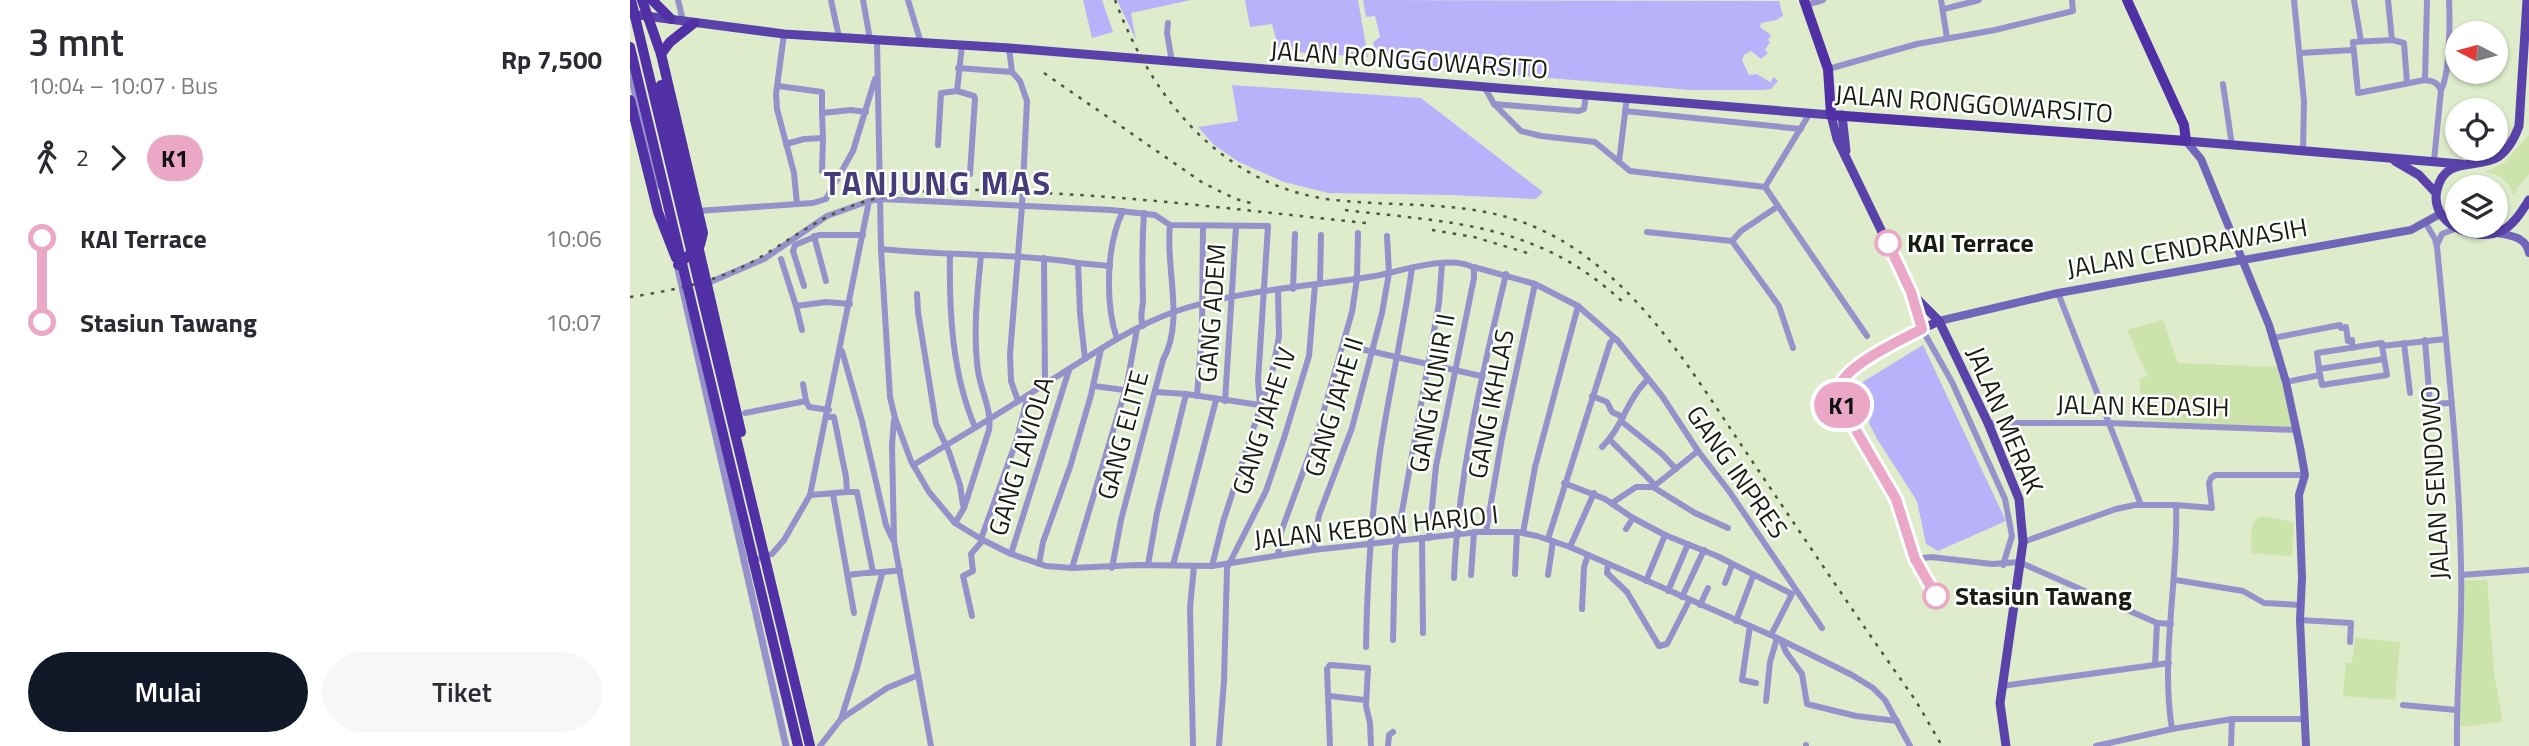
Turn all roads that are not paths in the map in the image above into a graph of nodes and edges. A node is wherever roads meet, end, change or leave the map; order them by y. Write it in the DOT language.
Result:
graph roads {
  1 [pos="631,0"];
  2 [pos="642,0"];
  3 [pos="652,0"];
  4 [pos="678,0"];
  5 [pos="831,0"];
  6 [pos="863,0"];
  7 [pos="908,0"];
  8 [pos="1823,0"];
  9 [pos="1941,0"];
  10 [pos="1979,0"];
  11 [pos="2071,0"];
  12 [pos="2127,0"];
  13 [pos="2294,0"];
  14 [pos="2354,0"];
  15 [pos="2388,0"];
  16 [pos="2427,0"];
  17 [pos="2449,0"];
  18 [pos="2526,0"];
  19 [pos="1805,3"];
  20 [pos="1944,9"];
  21 [pos="630,14"];
  22 [pos="647,16"];
  23 [pos="671,19"];
  24 [pos="689,22"];
  25 [pos="1168,23"];
  26 [pos="784,34"];
  27 [pos="839,37"];
  28 [pos="1947,38"];
  29 [pos="873,40"];
  30 [pos="2392,40"];
  31 [pos="2361,41"];
  32 [pos="921,43"];
  33 [pos="962,45"];
  34 [pos="630,47"];
  35 [pos="1009,48"];
  36 [pos="2353,50"];
  37 [pos="2300,53"];
  38 [pos="661,54"];
  39 [pos="1172,62"];
  40 [pos="664,66"];
  41 [pos="958,68"];
  42 [pos="1828,69"];
  43 [pos="878,70"];
  44 [pos="630,71"];
  45 [pos="1012,72"];
  46 [pos="2424,80"];
  47 [pos="2407,83"];
  48 [pos="2223,84"];
  49 [pos="778,86"];
  50 [pos="1485,88"];
  51 [pos="2441,90"];
  52 [pos="957,91"];
  53 [pos="1586,95"];
  54 [pos="1626,97"];
  55 [pos="630,100"];
  56 [pos="1494,104"];
  57 [pos="1625,111"];
  58 [pos="866,112"];
  59 [pos="822,113"];
  60 [pos="1810,113"];
  61 [pos="1837,115"];
  62 [pos="1801,129"];
  63 [pos="823,138"];
  64 [pos="2186,141"];
  65 [pos="786,144"];
  66 [pos="938,145"];
  67 [pos="2232,146"];
  68 [pos="2304,152"];
  69 [pos="2391,159"];
  70 [pos="2434,161"];
  71 [pos="1619,162"];
  72 [pos="2461,164"];
  73 [pos="822,171"];
  74 [pos="970,174"];
  75 [pos="1765,187"];
  76 [pos="2436,194"];
  77 [pos="880,199"];
  78 [pos="2529,200"];
  79 [pos="869,201"];
  80 [pos="797,204"];
  81 [pos="1022,206"];
  82 [pos="1777,207"];
  83 [pos="697,211"];
  84 [pos="1123,211"];
  85 [pos="1144,214"];
  86 [pos="2440,214"];
  87 [pos="2445,218"];
  88 [pos="2425,222"];
  89 [pos="1170,225"];
  90 [pos="2508,226"];
  91 [pos="1203,227"];
  92 [pos="1237,227"];
  93 [pos="1647,232"];
  94 [pos="1358,233"];
  95 [pos="2445,233"];
  96 [pos="1295,234"];
  97 [pos="863,235"];
  98 [pos="1321,235"];
  99 [pos="814,236"];
  100 [pos="1387,236"];
  101 [pos="2508,236"];
  102 [pos="1732,241"];
  103 [pos="2437,247"];
  104 [pos="881,249"];
  105 [pos="2529,253"];
  106 [pos="950,254"];
  107 [pos="981,256"];
  108 [pos="1017,256"];
  109 [pos="1044,258"];
  110 [pos="2243,258"];
  111 [pos="781,259"];
  112 [pos="1078,263"];
  113 [pos="1442,264"];
  114 [pos="678,265"];
  115 [pos="1110,266"];
  116 [pos="1472,267"];
  117 [pos="1412,268"];
  118 [pos="1389,273"];
  119 [pos="1506,274"];
  120 [pos="1357,279"];
  121 [pos="826,281"];
  122 [pos="708,283"];
  123 [pos="1535,284"];
  124 [pos="687,285"];
  125 [pos="1318,285"];
  126 [pos="804,286"];
  127 [pos="1293,289"];
  128 [pos="1279,290"];
  129 [pos="1911,292"];
  130 [pos="1263,293"];
  131 [pos="2058,293"];
  132 [pos="917,294"];
  133 [pos="1233,298"];
  134 [pos="850,303"];
  135 [pos="1202,303"];
  136 [pos="796,306"];
  137 [pos="1578,306"];
  138 [pos="1923,306"];
  139 [pos="1173,313"];
  140 [pos="1939,321"];
  141 [pos="1926,327"];
  142 [pos="1140,328"];
  143 [pos="802,330"];
  144 [pos="1867,336"];
  145 [pos="2273,338"];
  146 [pos="1116,339"];
  147 [pos="2445,339"];
  148 [pos="1617,340"];
  149 [pos="2425,340"];
  150 [pos="2404,343"];
  151 [pos="1343,345"];
  152 [pos="2382,346"];
  153 [pos="1793,348"];
  154 [pos="2353,348"];
  155 [pos="841,349"];
  156 [pos="1101,349"];
  157 [pos="1372,352"];
  158 [pos="1396,357"];
  159 [pos="1085,359"];
  160 [pos="2384,359"];
  161 [pos="1427,364"];
  162 [pos="1069,369"];
  163 [pos="1455,370"];
  164 [pos="2320,372"];
  165 [pos="1481,376"];
  166 [pos="1648,379"];
  167 [pos="2286,382"];
  168 [pos="803,384"];
  169 [pos="1045,384"];
  170 [pos="1094,386"];
  171 [pos="1124,390"];
  172 [pos="1156,392"];
  173 [pos="2410,393"];
  174 [pos="1186,394"];
  175 [pos="1028,395"];
  176 [pos="1197,396"];
  177 [pos="1592,396"];
  178 [pos="1216,400"];
  179 [pos="806,401"];
  180 [pos="1018,401"];
  181 [pos="1225,401"];
  182 [pos="2451,403"];
  183 [pos="1260,405"];
  184 [pos="745,413"];
  185 [pos="828,413"];
  186 [pos="991,417"];
  187 [pos="895,418"];
  188 [pos="1622,419"];
  189 [pos="1988,423"];
  190 [pos="2108,423"];
  191 [pos="975,427"];
  192 [pos="2297,430"];
  193 [pos="1610,440"];
  194 [pos="946,445"];
  195 [pos="1602,447"];
  196 [pos="1698,451"];
  197 [pos="743,464"];
  198 [pos="913,465"];
  199 [pos="1676,469"];
  200 [pos="2305,475"];
  201 [pos="1564,482"];
  202 [pos="1654,486"];
  203 [pos="847,492"];
  204 [pos="1594,493"];
  205 [pos="833,494"];
  206 [pos="810,495"];
  207 [pos="1612,503"];
  208 [pos="2141,505"];
  209 [pos="2176,505"];
  210 [pos="964,508"];
  211 [pos="1633,518"];
  212 [pos="955,523"];
  213 [pos="1728,528"];
  214 [pos="1626,529"];
  215 [pos="1486,531"];
  216 [pos="1474,532"];
  217 [pos="1520,533"];
  218 [pos="1456,534"];
  219 [pos="1665,535"];
  220 [pos="1425,538"];
  221 [pos="982,540"];
  222 [pos="1551,540"];
  223 [pos="894,541"];
  224 [pos="1397,541"];
  225 [pos="2023,542"];
  226 [pos="1370,544"];
  227 [pos="1688,544"];
  228 [pos="1570,547"];
  229 [pos="1313,550"];
  230 [pos="1704,550"];
  231 [pos="1011,554"];
  232 [pos="1278,555"];
  233 [pos="1588,555"];
  234 [pos="1915,559"];
  235 [pos="746,562"];
  236 [pos="2019,562"];
  237 [pos="1229,563"];
  238 [pos="1039,564"];
  239 [pos="1608,564"];
  240 [pos="1148,565"];
  241 [pos="1173,565"];
  242 [pos="1732,565"];
  243 [pos="2003,565"];
  244 [pos="1194,566"];
  245 [pos="1212,566"];
  246 [pos="1072,568"];
  247 [pos="1112,568"];
  248 [pos="900,570"];
  249 [pos="2529,570"];
  250 [pos="873,572"];
  251 [pos="882,574"];
  252 [pos="1515,574"];
  253 [pos="849,575"];
  254 [pos="1471,575"];
  255 [pos="2461,575"];
  256 [pos="1548,576"];
  257 [pos="1753,576"];
  258 [pos="1454,578"];
  259 [pos="2176,580"];
  260 [pos="1646,581"];
  261 [pos="1725,583"];
  262 [pos="1708,588"];
  263 [pos="1668,591"];
  264 [pos="1794,592"];
  265 [pos="1685,599"];
  266 [pos="1700,605"];
  267 [pos="2300,605"];
  268 [pos="1582,609"];
  269 [pos="855,613"];
  270 [pos="972,616"];
  271 [pos="2300,620"];
  272 [pos="1736,621"];
  273 [pos="2157,623"];
  274 [pos="2171,624"];
  275 [pos="1750,626"];
  276 [pos="1822,628"];
  277 [pos="1423,632"];
  278 [pos="1776,637"];
  279 [pos="1394,640"];
  280 [pos="2350,642"];
  281 [pos="1366,647"];
  282 [pos="2169,663"];
  283 [pos="2155,665"];
  284 [pos="916,676"];
  285 [pos="1756,683"];
  286 [pos="2002,686"];
  287 [pos="1329,696"];
  288 [pos="1366,700"];
  289 [pos="1766,701"];
  290 [pos="2403,705"];
  291 [pos="2456,710"];
  292 [pos="841,719"];
  293 [pos="2232,719"];
  294 [pos="2304,719"];
  295 [pos="1897,722"];
  296 [pos="2172,729"];
  297 [pos="1393,732"];
  298 [pos="786,746"];
  299 [pos="798,746"];
  300 [pos="810,746"];
  301 [pos="820,746"];
  302 [pos="931,746"];
  303 [pos="1193,746"];
  304 [pos="1219,746"];
  305 [pos="1331,746"];
  306 [pos="1371,746"];
  307 [pos="1388,746"];
  308 [pos="1910,746"];
  309 [pos="2006,746"];
  310 [pos="2096,746"];
  311 [pos="2231,746"];
  312 [pos="2306,746"];
  313 [pos="2457,746"];
  1 -- 197 [label="highway, bridge"];
  2 -- 22 [label="highway"];
  3 -- 23 [label="highway"];
  4 -- 24 [label="street"];
  5 -- 27 [label="street"];
  6 -- 29 [label="street"];
  7 -- 32 [label="street"];
  8 -- 19 [label="street"];
  9 -- 20 [label="street"];
  10 -- 20 [label="street"];
  11 -- 28 [label="street"];
  12 -- 64 [label="highway"];
  13 -- 37 [label="street"];
  14 -- 31 [label="street"];
  15 -- 30 [label="street"];
  16 -- 46 [label="street"];
  17 -- 51 [label="street"];
  18 -- 72 [label="main road"];
  19 -- 42 [label="highway"];
  20 -- 28 [label="street"];
  21 -- 22 [label="main road, JALAN RONGGOWARSITO"];
  22 -- 23 [label="main road, JALAN RONGGOWARSITO"];
  22 -- 38 [label="highway"];
  23 -- 24 [label="main road, JALAN RONGGOWARSITO"];
  24 -- 26 [label="main road, JALAN RONGGOWARSITO"];
  24 -- 38 [label="highway"];
  25 -- 39 [label="street"];
  26 -- 27 [label="main road, JALAN RONGGOWARSITO"];
  26 -- 49 [label="street"];
  27 -- 29 [label="main road, JALAN RONGGOWARSITO"];
  28 -- 42 [label="street"];
  29 -- 32 [label="main road, JALAN RONGGOWARSITO"];
  29 -- 43 [label="street"];
  30 -- 31 [label="street"];
  30 -- 47 [label="street"];
  31 -- 36 [label="street"];
  32 -- 33 [label="main road, JALAN RONGGOWARSITO"];
  33 -- 35 [label="main road, JALAN RONGGOWARSITO"];
  33 -- 41 [label="street"];
  34 -- 124 [label="highway, bridge"];
  35 -- 39 [label="main road, JALAN RONGGOWARSITO"];
  35 -- 45 [label="street"];
  36 -- 37 [label="street"];
  36 -- 47 [label="street"];
  37 -- 68 [label="street"];
  38 -- 40 [label="highway"];
  39 -- 50 [label="main road, JALAN RONGGOWARSITO"];
  40 -- 83 [label="highway"];
  40 -- 122 [label="highway, bridge"];
  41 -- 45 [label="street"];
  41 -- 52 [label="street"];
  42 -- 61 [label="highway"];
  43 -- 58 [label="street"];
  43 -- 77 [label="street"];
  44 -- 114 [label="street"];
  45 -- 81 [label="street"];
  46 -- 47 [label="street"];
  46 -- 51 [label="street"];
  48 -- 67 [label="street"];
  49 -- 59 [label="street"];
  49 -- 65 [label="street"];
  50 -- 53 [label="main road, JALAN RONGGOWARSITO"];
  50 -- 56 [label="street"];
  51 -- 70 [label="street"];
  52 -- 66 [label="street"];
  52 -- 74 [label="street"];
  53 -- 54 [label="main road, JALAN RONGGOWARSITO"];
  53 -- 56 [label="street"];
  54 -- 57 [label="street"];
  54 -- 60 [label="main road, JALAN RONGGOWARSITO"];
  55 -- 124 [label="highway, bridge"];
  56 -- 71 [label="street"];
  57 -- 62 [label="street"];
  57 -- 71 [label="street"];
  58 -- 59 [label="street"];
  58 -- 80 [label="street"];
  59 -- 63 [label="street"];
  60 -- 61 [label="main road, JALAN RONGGOWARSITO"];
  60 -- 62 [label="street"];
  61 -- 64 [label="highway, JALAN RONGGOWARSITO"];
  61 -- 129 [label="main road"];
  62 -- 75 [label="street"];
  63 -- 65 [label="street"];
  63 -- 73 [label="street"];
  64 -- 67 [label="main road"];
  64 -- 110 [label="main road"];
  65 -- 80 [label="street"];
  67 -- 68 [label="main road"];
  68 -- 69 [label="main road"];
  69 -- 70 [label="main road"];
  69 -- 76 [label="main road"];
  70 -- 72 [label="main road"];
  71 -- 75 [label="street"];
  72 -- 76 [label="main road"];
  75 -- 82 [label="street"];
  76 -- 86 [label="main road"];
  77 -- 79 [label="street"];
  77 -- 81 [label="street"];
  77 -- 104 [label="street"];
  78 -- 90 [label="main road"];
  79 -- 97 [label="street"];
  79 -- 122 [label="street"];
  80 -- 83 [label="street"];
  81 -- 84 [label="street"];
  81 -- 108 [label="street"];
  82 -- 102 [label="street"];
  82 -- 144 [label="street"];
  83 -- 114 [label="highway"];
  84 -- 85 [label="street"];
  84 -- 115 [label="street"];
  85 -- 89 [label="street"];
  85 -- 142 [label="street"];
  86 -- 87 [label="main road"];
  86 -- 88 [label="main road, JALAN CENDRAWASIH"];
  88 -- 103 [label="street, JALAN SENDOWO"];
  88 -- 110 [label="main road, JALAN CENDRAWASIH"];
  89 -- 91 [label="street"];
  89 -- 139 [label="street, GANG ELITE"];
  91 -- 92 [label="street"];
  91 -- 135 [label="street"];
  92 -- 130 [label="street"];
  92 -- 133 [label="street, GANG ADEM"];
  93 -- 102 [label="street"];
  94 -- 120 [label="street"];
  95 -- 103 [label="street"];
  96 -- 127 [label="street"];
  97 -- 99 [label="street"];
  97 -- 134 [label="street"];
  98 -- 125 [label="street, GANG JAHE IV"];
  99 -- 121 [label="street"];
  99 -- 126 [label="street"];
  100 -- 118 [label="street, GANG JAHE II"];
  101 -- 105 [label="main road"];
  102 -- 153 [label="street"];
  103 -- 147 [label="street, JALAN SENDOWO"];
  104 -- 106 [label="street"];
  104 -- 187 [label="street"];
  106 -- 107 [label="street"];
  106 -- 191 [label="street"];
  107 -- 108 [label="street"];
  107 -- 186 [label="street"];
  108 -- 109 [label="street"];
  108 -- 180 [label="street"];
  109 -- 112 [label="street"];
  109 -- 169 [label="street"];
  110 -- 131 [label="main road, JALAN CENDRAWASIH"];
  110 -- 145 [label="main road"];
  111 -- 136 [label="street"];
  112 -- 115 [label="street"];
  112 -- 159 [label="street"];
  113 -- 116 [label="street"];
  113 -- 117 [label="street"];
  113 -- 161 [label="street"];
  114 -- 235 [label="street"];
  115 -- 146 [label="street"];
  116 -- 119 [label="street, GANG INPRES"];
  116 -- 163 [label="street, GANG KUNIR II"];
  117 -- 118 [label="street"];
  117 -- 158 [label="street"];
  118 -- 120 [label="street"];
  118 -- 157 [label="street, GANG JAHE II"];
  119 -- 123 [label="street, GANG INPRES"];
  119 -- 165 [label="street"];
  120 -- 125 [label="street"];
  120 -- 151 [label="street"];
  122 -- 197 [label="highway, bridge"];
  123 -- 137 [label="street, GANG INPRES"];
  123 -- 215 [label="street, GANG IKHLAS"];
  124 -- 299 [label="highway, bridge"];
  125 -- 127 [label="street"];
  125 -- 237 [label="street, GANG JAHE IV"];
  127 -- 128 [label="street"];
  128 -- 130 [label="street"];
  128 -- 183 [label="street"];
  129 -- 138 [label="main road"];
  129 -- 141 [label="main road"];
  130 -- 133 [label="street"];
  130 -- 183 [label="street"];
  131 -- 140 [label="main road, JALAN CENDRAWASIH"];
  131 -- 190 [label="street"];
  132 -- 194 [label="street"];
  133 -- 135 [label="street"];
  133 -- 181 [label="street, GANG ADEM"];
  134 -- 136 [label="street"];
  134 -- 155 [label="street"];
  135 -- 139 [label="street"];
  135 -- 176 [label="street"];
  136 -- 143 [label="street"];
  137 -- 148 [label="street, GANG INPRES"];
  137 -- 217 [label="street"];
  138 -- 140 [label="main road"];
  138 -- 141 [label="main road"];
  139 -- 142 [label="street"];
  139 -- 172 [label="street, GANG ELITE"];
  140 -- 141 [label="main road"];
  140 -- 189 [label="main road, JALAN MERAK"];
  141 -- 243 [label="street"];
  142 -- 146 [label="street"];
  142 -- 171 [label="street"];
  145 -- 154 [label="street"];
  145 -- 167 [label="main road"];
  146 -- 156 [label="street"];
  147 -- 149 [label="street"];
  147 -- 182 [label="street, JALAN SENDOWO"];
  148 -- 166 [label="street, GANG INPRES"];
  148 -- 177 [label="street"];
  149 -- 150 [label="street"];
  149 -- 182 [label="street"];
  150 -- 152 [label="street"];
  150 -- 173 [label="street"];
  151 -- 157 [label="street"];
  151 -- 232 [label="street"];
  152 -- 154 [label="street"];
  152 -- 160 [label="street"];
  154 -- 164 [label="street"];
  155 -- 185 [label="street"];
  155 -- 223 [label="street"];
  156 -- 159 [label="street"];
  156 -- 170 [label="street"];
  157 -- 158 [label="street"];
  157 -- 229 [label="street, GANG JAHE II"];
  158 -- 161 [label="street"];
  158 -- 226 [label="street"];
  159 -- 162 [label="street"];
  160 -- 164 [label="street"];
  160 -- 164 [label="street"];
  161 -- 163 [label="street"];
  161 -- 224 [label="street"];
  162 -- 169 [label="street"];
  162 -- 231 [label="street, GANG LAVIOLA"];
  163 -- 165 [label="street"];
  163 -- 220 [label="street, GANG KUNIR II"];
  164 -- 167 [label="street"];
  165 -- 218 [label="street"];
  166 -- 188 [label="street"];
  166 -- 196 [label="street, GANG INPRES"];
  167 -- 192 [label="main road"];
  168 -- 179 [label="street"];
  169 -- 175 [label="street"];
  170 -- 171 [label="street"];
  170 -- 238 [label="street"];
  171 -- 246 [label="street"];
  172 -- 174 [label="street"];
  172 -- 247 [label="street, GANG ELITE"];
  174 -- 176 [label="street"];
  174 -- 240 [label="street"];
  175 -- 180 [label="street"];
  175 -- 221 [label="street"];
  176 -- 178 [label="street"];
  177 -- 188 [label="street"];
  177 -- 201 [label="street"];
  178 -- 181 [label="street"];
  178 -- 241 [label="street"];
  179 -- 184 [label="street"];
  179 -- 185 [label="street"];
  180 -- 186 [label="street"];
  181 -- 183 [label="street"];
  182 -- 255 [label="street, JALAN SENDOWO"];
  183 -- 245 [label="street"];
  185 -- 203 [label="street"];
  185 -- 206 [label="street"];
  186 -- 191 [label="street"];
  186 -- 210 [label="street"];
  187 -- 198 [label="street, JALAN KEBON HARJO I"];
  187 -- 223 [label="street"];
  188 -- 193 [label="street"];
  188 -- 199 [label="street"];
  189 -- 190 [label="street, JALAN KEDASIH"];
  189 -- 225 [label="main road, JALAN MERAK"];
  190 -- 192 [label="street, JALAN KEDASIH"];
  190 -- 208 [label="street"];
  191 -- 194 [label="street"];
  192 -- 200 [label="main road"];
  193 -- 195 [label="street"];
  193 -- 202 [label="street"];
  194 -- 198 [label="street"];
  194 -- 210 [label="street"];
  196 -- 199 [label="street"];
  196 -- 264 [label="street, GANG INPRES"];
  197 -- 300 [label="highway, bridge"];
  198 -- 212 [label="street, JALAN KEBON HARJO I"];
  199 -- 202 [label="street"];
  200 -- 209 [label="street"];
  200 -- 267 [label="main road"];
  201 -- 204 [label="street"];
  201 -- 222 [label="street"];
  202 -- 207 [label="street"];
  202 -- 213 [label="street"];
  203 -- 205 [label="street"];
  203 -- 250 [label="street"];
  204 -- 207 [label="street"];
  204 -- 228 [label="street"];
  205 -- 206 [label="street"];
  205 -- 253 [label="street"];
  206 -- 235 [label="street"];
  207 -- 211 [label="street"];
  208 -- 209 [label="street"];
  208 -- 225 [label="street"];
  209 -- 259 [label="street"];
  210 -- 212 [label="street"];
  211 -- 214 [label="street"];
  211 -- 219 [label="street"];
  212 -- 221 [label="street, JALAN KEBON HARJO I"];
  215 -- 216 [label="street, JALAN KEBON HARJO I"];
  215 -- 217 [label="street, JALAN KEBON HARJO I"];
  216 -- 218 [label="street, JALAN KEBON HARJO I"];
  216 -- 254 [label="street"];
  217 -- 222 [label="street, JALAN KEBON HARJO I"];
  217 -- 252 [label="street"];
  218 -- 220 [label="street, JALAN KEBON HARJO I"];
  218 -- 258 [label="street"];
  219 -- 227 [label="street"];
  219 -- 260 [label="street"];
  220 -- 224 [label="street, JALAN KEBON HARJO I"];
  220 -- 277 [label="street, GANG KUNIR II"];
  221 -- 231 [label="street, JALAN KEBON HARJO I"];
  221 -- 270 [label="street"];
  222 -- 228 [label="street, JALAN KEBON HARJO I"];
  222 -- 256 [label="street"];
  223 -- 248 [label="street"];
  224 -- 226 [label="street, JALAN KEBON HARJO I"];
  224 -- 279 [label="street"];
  225 -- 236 [label="main road, JALAN MERAK"];
  226 -- 229 [label="street, JALAN KEBON HARJO I"];
  226 -- 281 [label="street"];
  227 -- 230 [label="street"];
  227 -- 263 [label="street"];
  228 -- 233 [label="street, JALAN KEBON HARJO I"];
  229 -- 232 [label="street, JALAN KEBON HARJO I"];
  230 -- 242 [label="street"];
  230 -- 265 [label="street"];
  231 -- 238 [label="street, JALAN KEBON HARJO I"];
  232 -- 237 [label="street, JALAN KEBON HARJO I"];
  233 -- 239 [label="street, JALAN KEBON HARJO I"];
  233 -- 268 [label="street"];
  234 -- 243 [label="street"];
  235 -- 298 [label="street"];
  236 -- 243 [label="street"];
  236 -- 273 [label="street"];
  236 -- 286 [label="main road, JALAN MERAK"];
  237 -- 245 [label="street, JALAN KEBON HARJO I"];
  237 -- 304 [label="street"];
  238 -- 246 [label="street, JALAN KEBON HARJO I"];
  239 -- 260 [label="street, JALAN KEBON HARJO I"];
  239 -- 265 [label="street"];
  240 -- 241 [label="street, JALAN KEBON HARJO I"];
  240 -- 247 [label="street, JALAN KEBON HARJO I"];
  241 -- 244 [label="street, JALAN KEBON HARJO I"];
  242 -- 257 [label="street"];
  242 -- 261 [label="street"];
  244 -- 245 [label="street, JALAN KEBON HARJO I"];
  244 -- 303 [label="street"];
  246 -- 247 [label="street, JALAN KEBON HARJO I"];
  248 -- 251 [label="street"];
  248 -- 284 [label="street"];
  249 -- 255 [label="street"];
  250 -- 251 [label="street"];
  250 -- 253 [label="street"];
  251 -- 292 [label="street"];
  253 -- 269 [label="street"];
  255 -- 291 [label="street, JALAN SENDOWO"];
  257 -- 264 [label="street"];
  257 -- 272 [label="street"];
  259 -- 267 [label="street"];
  259 -- 274 [label="street"];
  260 -- 263 [label="street, JALAN KEBON HARJO I"];
  262 -- 266 [label="street"];
  263 -- 265 [label="street, JALAN KEBON HARJO I"];
  264 -- 276 [label="street, GANG INPRES"];
  264 -- 278 [label="street"];
  265 -- 266 [label="street, JALAN KEBON HARJO I"];
  266 -- 272 [label="street, JALAN KEBON HARJO I"];
  267 -- 271 [label="main road"];
  271 -- 280 [label="street"];
  271 -- 294 [label="main road"];
  272 -- 275 [label="street, JALAN KEBON HARJO I"];
  273 -- 274 [label="street"];
  273 -- 283 [label="street"];
  274 -- 282 [label="street"];
  275 -- 278 [label="street, JALAN KEBON HARJO I"];
  275 -- 285 [label="street"];
  278 -- 289 [label="street"];
  278 -- 295 [label="street, JALAN KEBON HARJO I"];
  278 -- 295 [label="street"];
  282 -- 283 [label="street"];
  282 -- 296 [label="street"];
  283 -- 286 [label="street"];
  284 -- 292 [label="street"];
  284 -- 302 [label="street"];
  286 -- 309 [label="main road, JALAN MERAK"];
  287 -- 288 [label="street"];
  287 -- 288 [label="street"];
  287 -- 305 [label="street"];
  288 -- 306 [label="street"];
  290 -- 291 [label="street"];
  291 -- 313 [label="street, JALAN SENDOWO"];
  292 -- 301 [label="street"];
  293 -- 294 [label="street"];
  293 -- 296 [label="street"];
  293 -- 311 [label="street"];
  294 -- 312 [label="main road"];
  295 -- 308 [label="street, JALAN KEBON HARJO I"];
  296 -- 310 [label="street"];
  297 -- 307 [label="street"];
}
